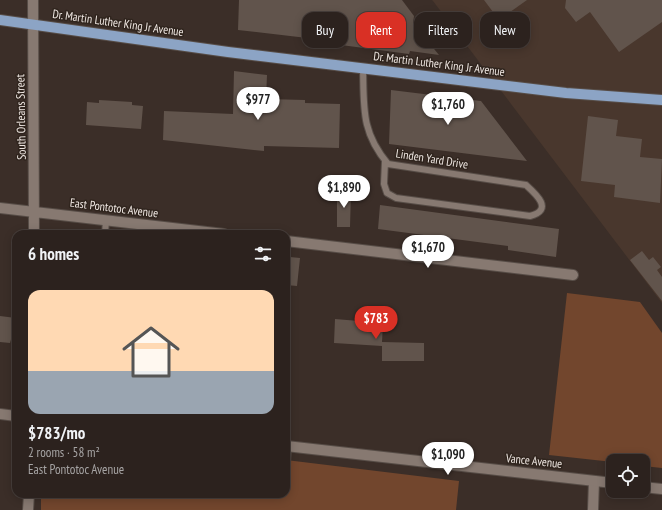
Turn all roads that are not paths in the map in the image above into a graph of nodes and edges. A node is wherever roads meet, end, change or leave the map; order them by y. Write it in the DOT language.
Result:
graph roads {
  1 [pos="33,0"];
  2 [pos="0,20"];
  3 [pos="32,24"];
  4 [pos="363,68"];
  5 [pos="662,100"];
  6 [pos="386,161"];
  7 [pos="0,208"];
  8 [pos="35,212"];
  9 [pos="106,220"];
  10 [pos="34,230"];
  11 [pos="105,230"];
  12 [pos="190,230"];
  13 [pos="290,241"];
  14 [pos="573,275"];
  15 [pos="0,414"];
  16 [pos="12,416"];
  17 [pos="290,446"];
  18 [pos="594,481"];
  19 [pos="606,482"];
  20 [pos="650,488"];
  21 [pos="662,489"];
  22 [pos="28,498"];
  23 [pos="28,510"];
  24 [pos="593,510"];
  1 -- 3 [label="street, South Orleans Street"];
  2 -- 3 [label="main road, Dr. Martin Luther King Jr Avenue"];
  3 -- 4 [label="main road, Dr. Martin Luther King Jr Avenue"];
  3 -- 8 [label="street, South Orleans Street"];
  4 -- 5 [label="main road, Dr. Martin Luther King Jr Avenue"];
  4 -- 6 [label="lane, Linden Yard Drive"];
  6 -- 6 [label="lane, Linden Yard Drive"];
  7 -- 8 [label="street, East Pontotoc Avenue"];
  8 -- 9 [label="street, East Pontotoc Avenue"];
  8 -- 10 [label="street, South Orleans Street"];
  9 -- 11 [label="lane"];
  9 -- 12 [label="street, East Pontotoc Avenue"];
  13 -- 14 [label="street"];
  15 -- 16 [label="street"];
  17 -- 18 [label="street, Vance Avenue"];
  18 -- 19 [label="street, Vance Avenue"];
  18 -- 24 [label="street"];
  20 -- 21 [label="street"];
  22 -- 23 [label="street"];
}
